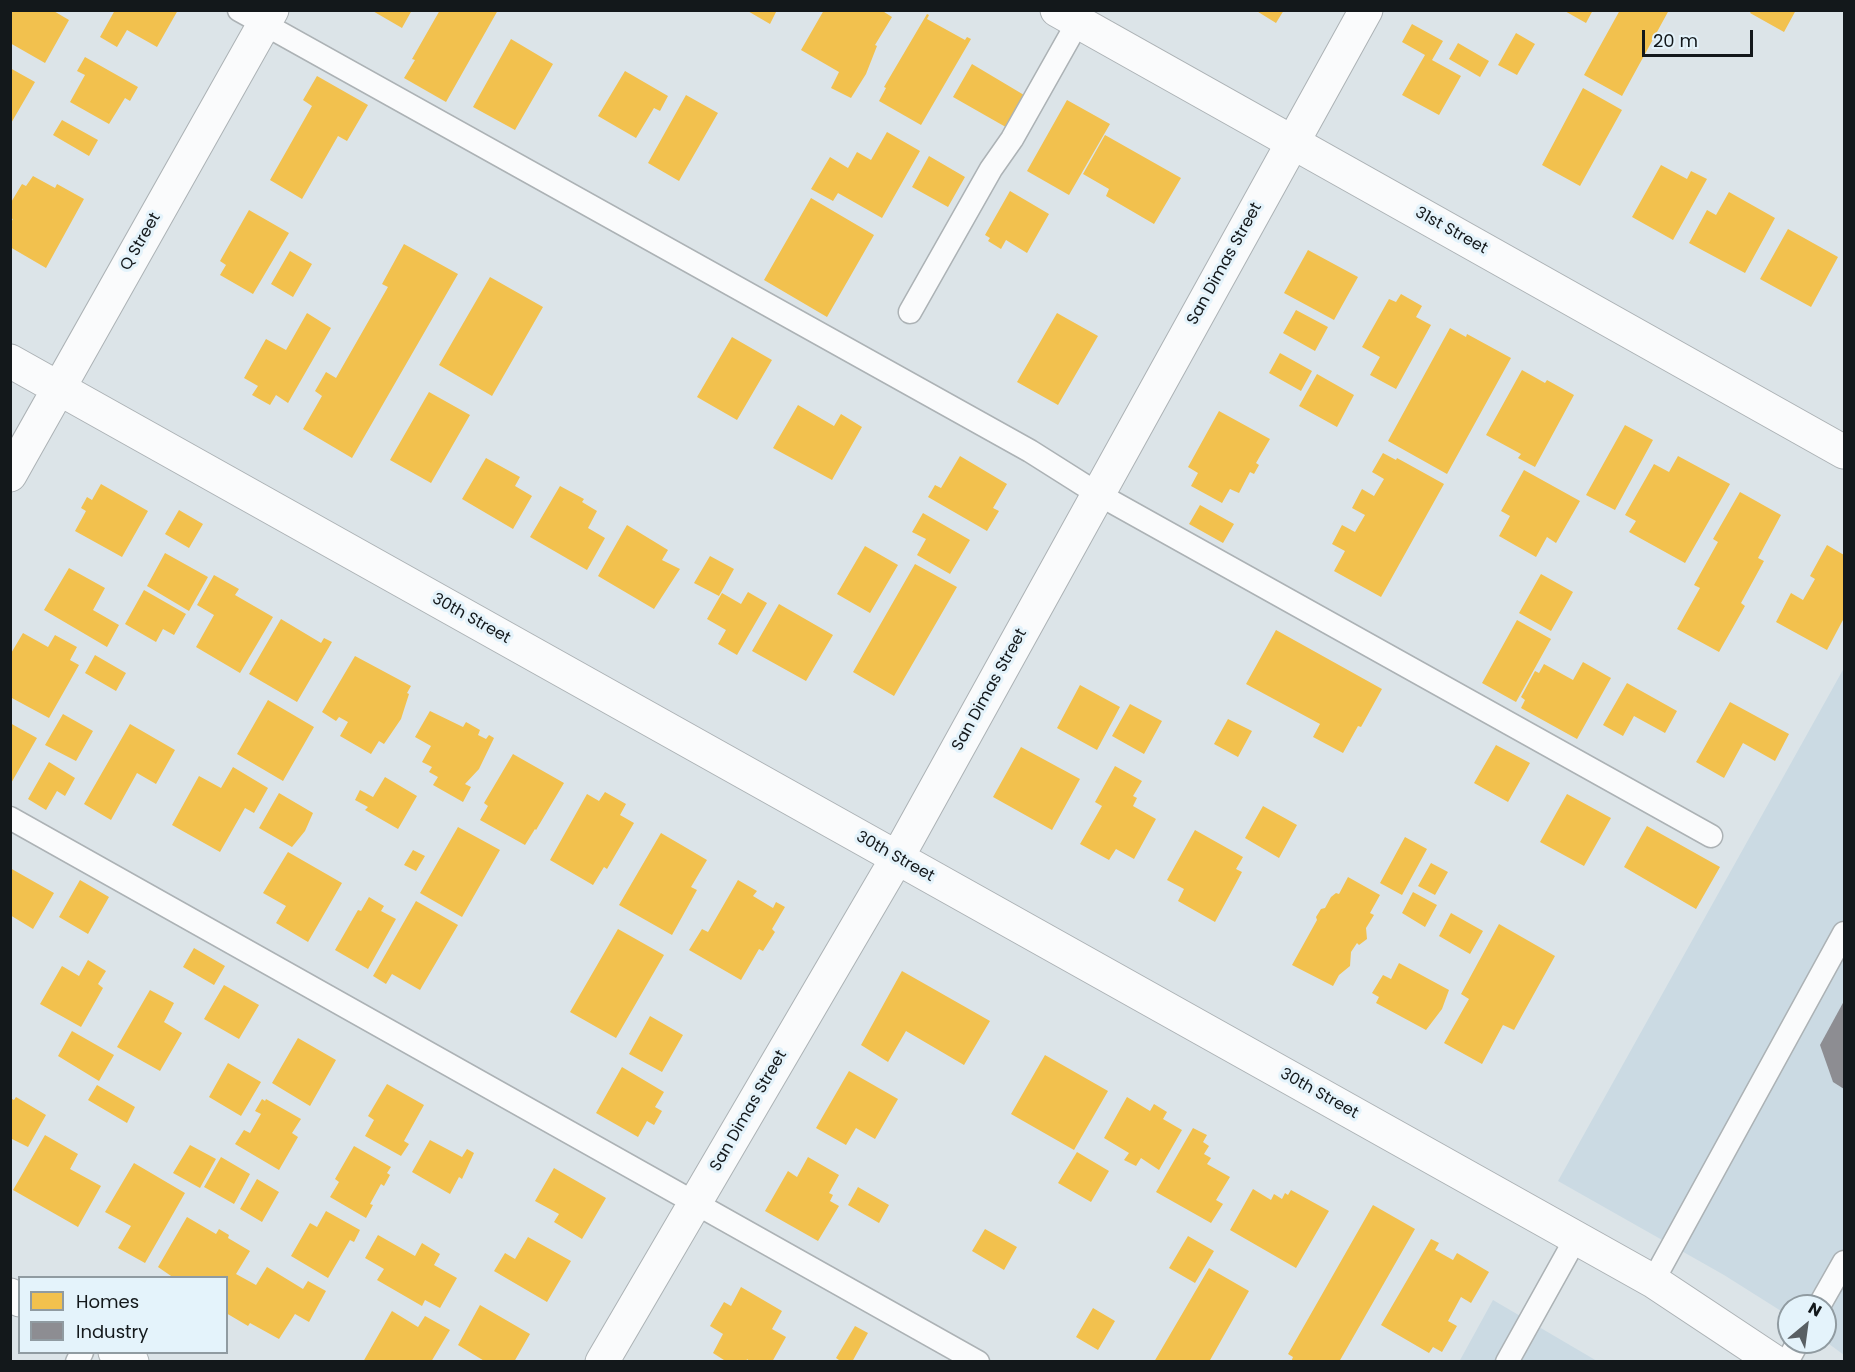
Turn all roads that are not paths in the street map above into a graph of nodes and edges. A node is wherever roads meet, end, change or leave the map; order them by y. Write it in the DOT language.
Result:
graph roads {
  1 [pos="1366,10"];
  2 [pos="259,15"];
  3 [pos="1067,16"];
  4 [pos="1293,142"];
  5 [pos="910,312"];
  6 [pos="10,361"];
  7 [pos="59,388"];
  8 [pos="1845,452"];
  9 [pos="10,475"];
  10 [pos="1098,494"];
  11 [pos="10,818"];
  12 [pos="1711,837"];
  13 [pos="897,858"];
  14 [pos="1845,933"];
  15 [pos="696,1202"];
  16 [pos="1576,1238"];
  17 [pos="1845,1262"];
  18 [pos="1653,1281"];
  19 [pos="1826,1294"];
  20 [pos="117,1354"];
  21 [pos="132,1362"];
  22 [pos="602,1362"];
  23 [pos="978,1362"];
  24 [pos="1507,1362"];
  25 [pos="1775,1362"];
  1 -- 4 [label="street, San Dimas Street"];
  2 -- 7 [label="street, Q Street"];
  2 -- 10 [label="lane"];
  3 -- 4 [label="street, 31st Street"];
  3 -- 5 [label="lane"];
  4 -- 8 [label="street, 31st Street"];
  4 -- 10 [label="street, San Dimas Street"];
  6 -- 7 [label="street, 30th Street"];
  7 -- 9 [label="street, Q Street"];
  7 -- 13 [label="street, 30th Street"];
  10 -- 12 [label="lane"];
  10 -- 13 [label="street, San Dimas Street"];
  11 -- 15 [label="lane"];
  13 -- 15 [label="street, San Dimas Street"];
  13 -- 16 [label="street, 30th Street"];
  14 -- 18 [label="lane"];
  15 -- 22 [label="street, San Dimas Street"];
  15 -- 23 [label="lane"];
  16 -- 18 [label="street, 30th Street"];
  16 -- 24 [label="lane"];
  17 -- 19 [label="lane"];
  18 -- 25 [label="street, 30th Street"];
  20 -- 21 [label="street"];
}
